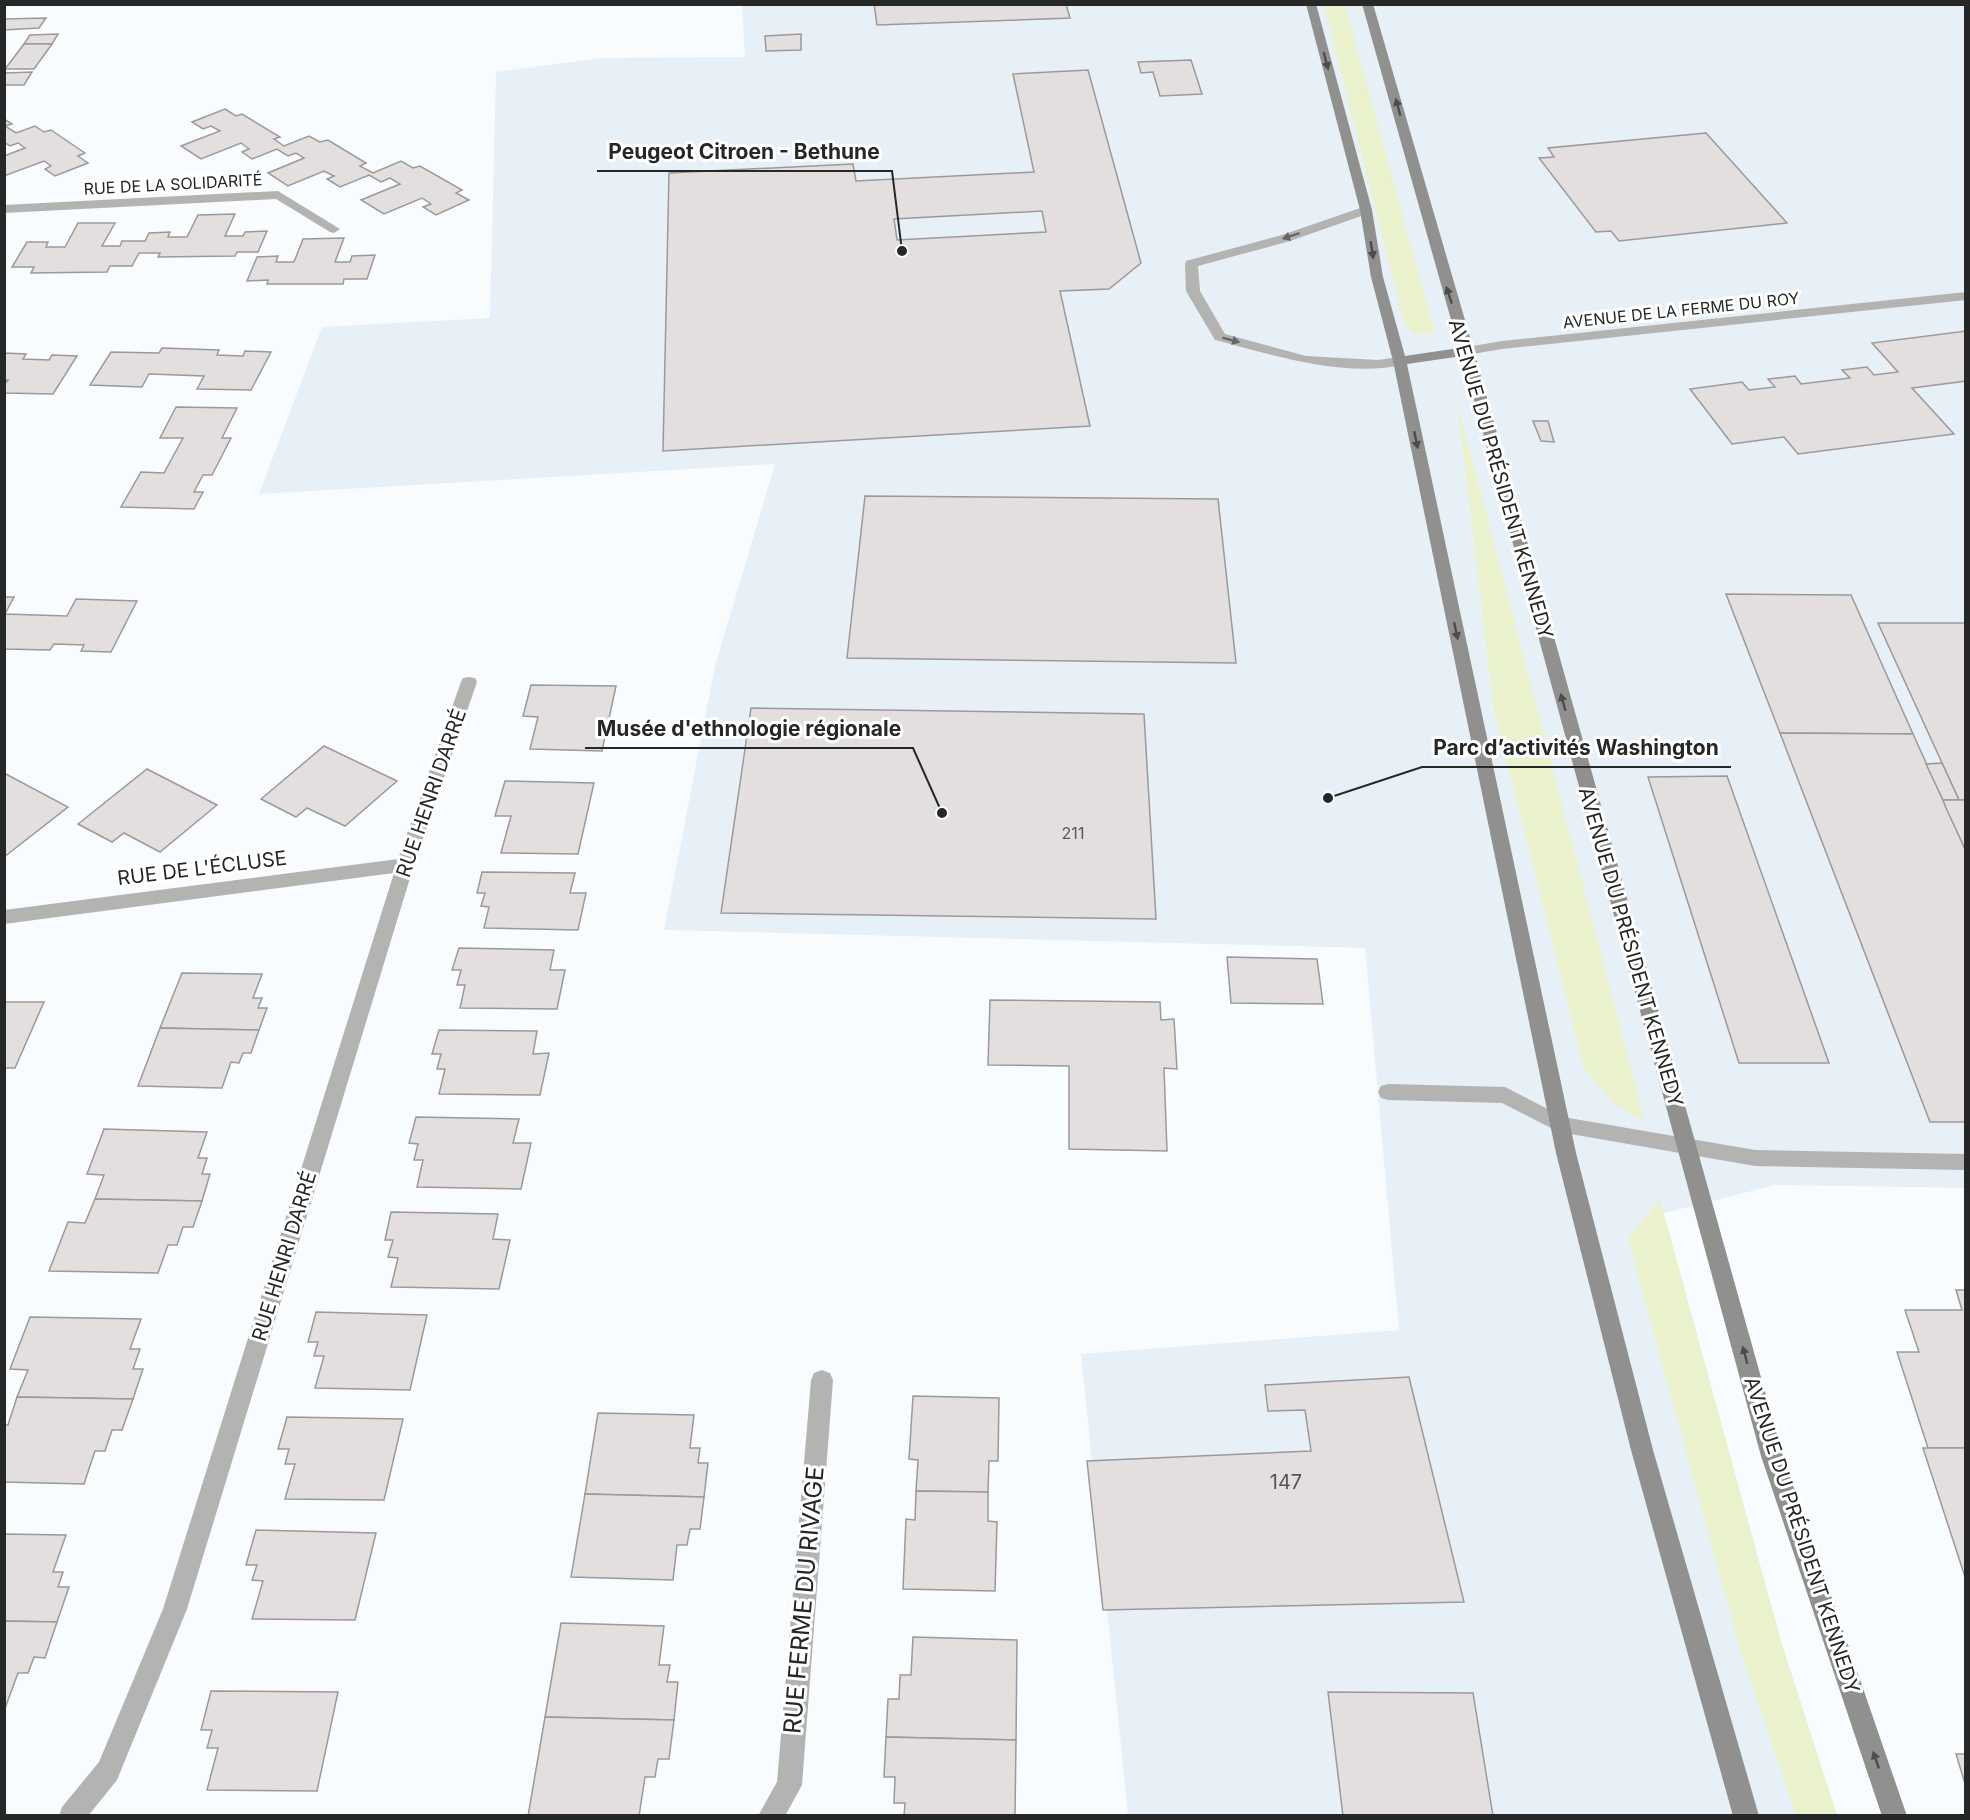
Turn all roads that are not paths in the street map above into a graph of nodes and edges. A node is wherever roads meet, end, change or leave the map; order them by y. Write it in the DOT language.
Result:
graph roads {
  1 [pos="1311,4"];
  2 [pos="1367,4"];
  3 [pos="4,209"];
  4 [pos="1366,210"];
  5 [pos="334,229"];
  6 [pos="1965,296"];
  7 [pos="1467,351"];
  8 [pos="1400,362"];
  9 [pos="469,682"];
  10 [pos="405,865"];
  11 [pos="4,917"];
  12 [pos="1388,1092"];
  13 [pos="1559,1124"];
  14 [pos="1687,1148"];
  15 [pos="1965,1162"];
  16 [pos="822,1380"];
  17 [pos="71,1815"];
  18 [pos="770,1815"];
  19 [pos="1746,1815"];
  20 [pos="1894,1815"];
  1 -- 4 [label="main road, one-way"];
  7 -- 2 [label="main road, AVENUE DU PRÉSIDENT KENNEDY, one-way"];
  3 -- 5 [label="street, RUE DE LA SOLIDARITÉ"];
  4 -- 8 [label="main road, one-way"];
  4 -- 8 [label="street, one-way"];
  6 -- 7 [label="street, AVENUE DE LA FERME DU ROY"];
  7 -- 8 [label="main road, AVENUE DE LA FERME DU ROY"];
  14 -- 7 [label="main road, AVENUE DU PRÉSIDENT KENNEDY, one-way"];
  8 -- 13 [label="main road, one-way"];
  9 -- 10 [label="street, RUE HENRI DARRÉ"];
  10 -- 11 [label="street, RUE DE L'ÉCLUSE"];
  10 -- 17 [label="street, RUE HENRI DARRÉ"];
  12 -- 13 [label="street"];
  13 -- 14 [label="street"];
  13 -- 19 [label="main road"];
  14 -- 15 [label="street"];
  20 -- 14 [label="main road, AVENUE DU PRÉSIDENT KENNEDY, one-way"];
  16 -- 18 [label="street, RUE FERME DU RIVAGE"];
}
